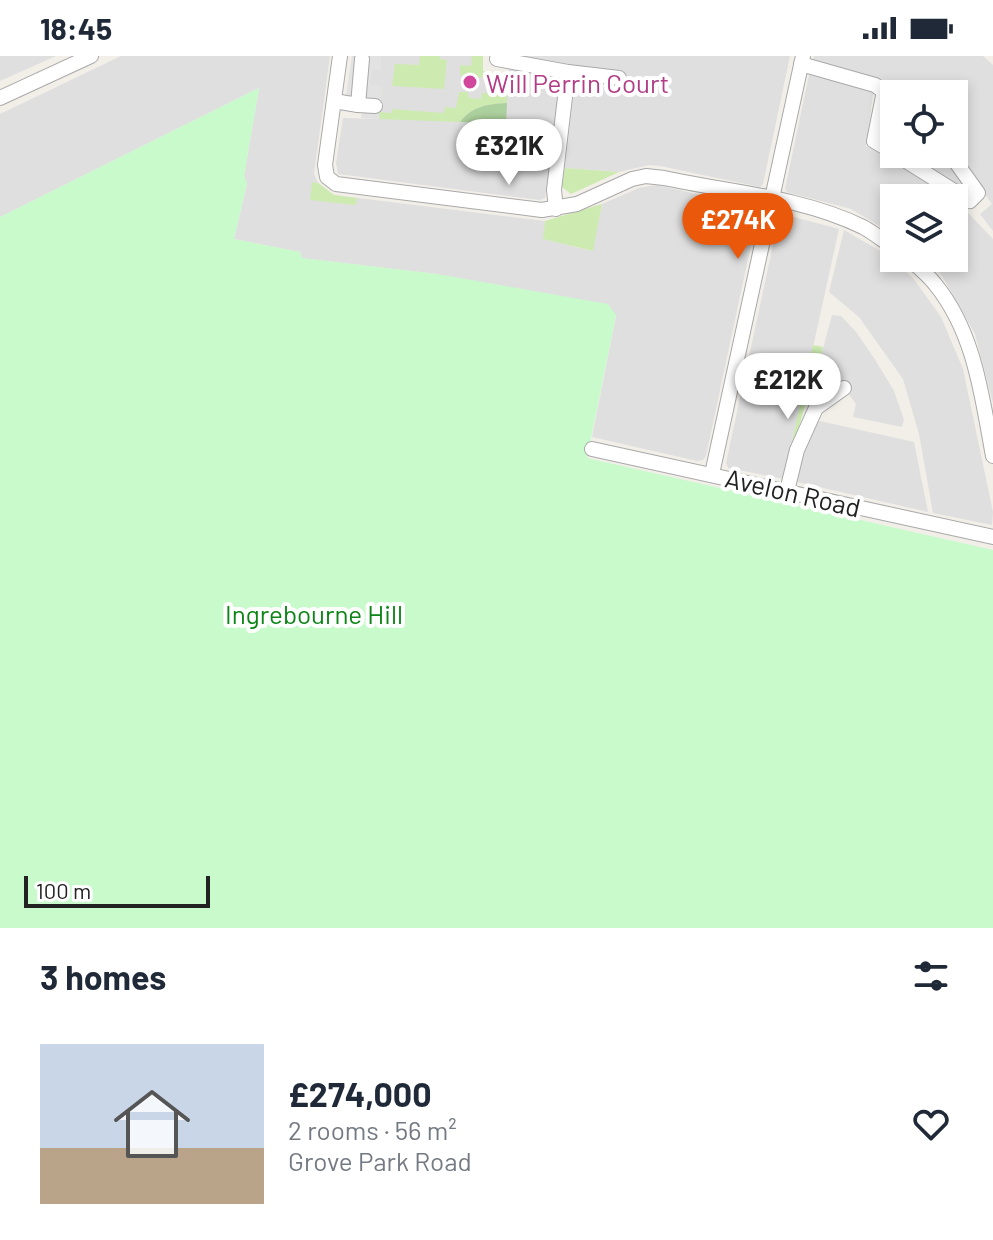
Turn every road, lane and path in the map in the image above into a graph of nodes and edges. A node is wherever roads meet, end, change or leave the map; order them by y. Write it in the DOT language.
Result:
graph roads {
  1 [pos="91,56"];
  2 [pos="340,56"];
  3 [pos="498,56"];
  4 [pos="362,59"];
  5 [pos="802,60"];
  6 [pos="568,72"];
  7 [pos="619,78"];
  8 [pos="880,89"];
  9 [pos="0,98"];
  10 [pos="334,101"];
  11 [pos="358,105"];
  12 [pos="375,106"];
  13 [pos="880,123"];
  14 [pos="880,145"];
  15 [pos="917,168"];
  16 [pos="960,168"];
  17 [pos="771,199"];
  18 [pos="556,209"];
  19 [pos="880,239"];
  20 [pos="923,272"];
  21 [pos="844,388"];
  22 [pos="592,449"];
  23 [pos="993,456"];
  24 [pos="712,474"];
  25 [pos="787,491"];
  26 [pos="993,537"];
  1 -- 9 [label="street"];
  2 -- 10 [label="street"];
  3 -- 6 [label="street"];
  4 -- 11 [label="street"];
  5 -- 8 [label="street"];
  5 -- 17 [label="street"];
  6 -- 7 [label="street"];
  6 -- 18 [label="street"];
  10 -- 11 [label="street"];
  10 -- 18 [label="street"];
  11 -- 12 [label="street"];
  13 -- 14 [label="street"];
  15 -- 16 [label="street"];
  17 -- 18 [label="street"];
  17 -- 19 [label="street"];
  17 -- 24 [label="street"];
  20 -- 23 [label="street"];
  21 -- 25 [label="street"];
  22 -- 24 [label="street, Avelon Road"];
  24 -- 25 [label="street, Avelon Road"];
  25 -- 26 [label="street, Avelon Road"];
}
